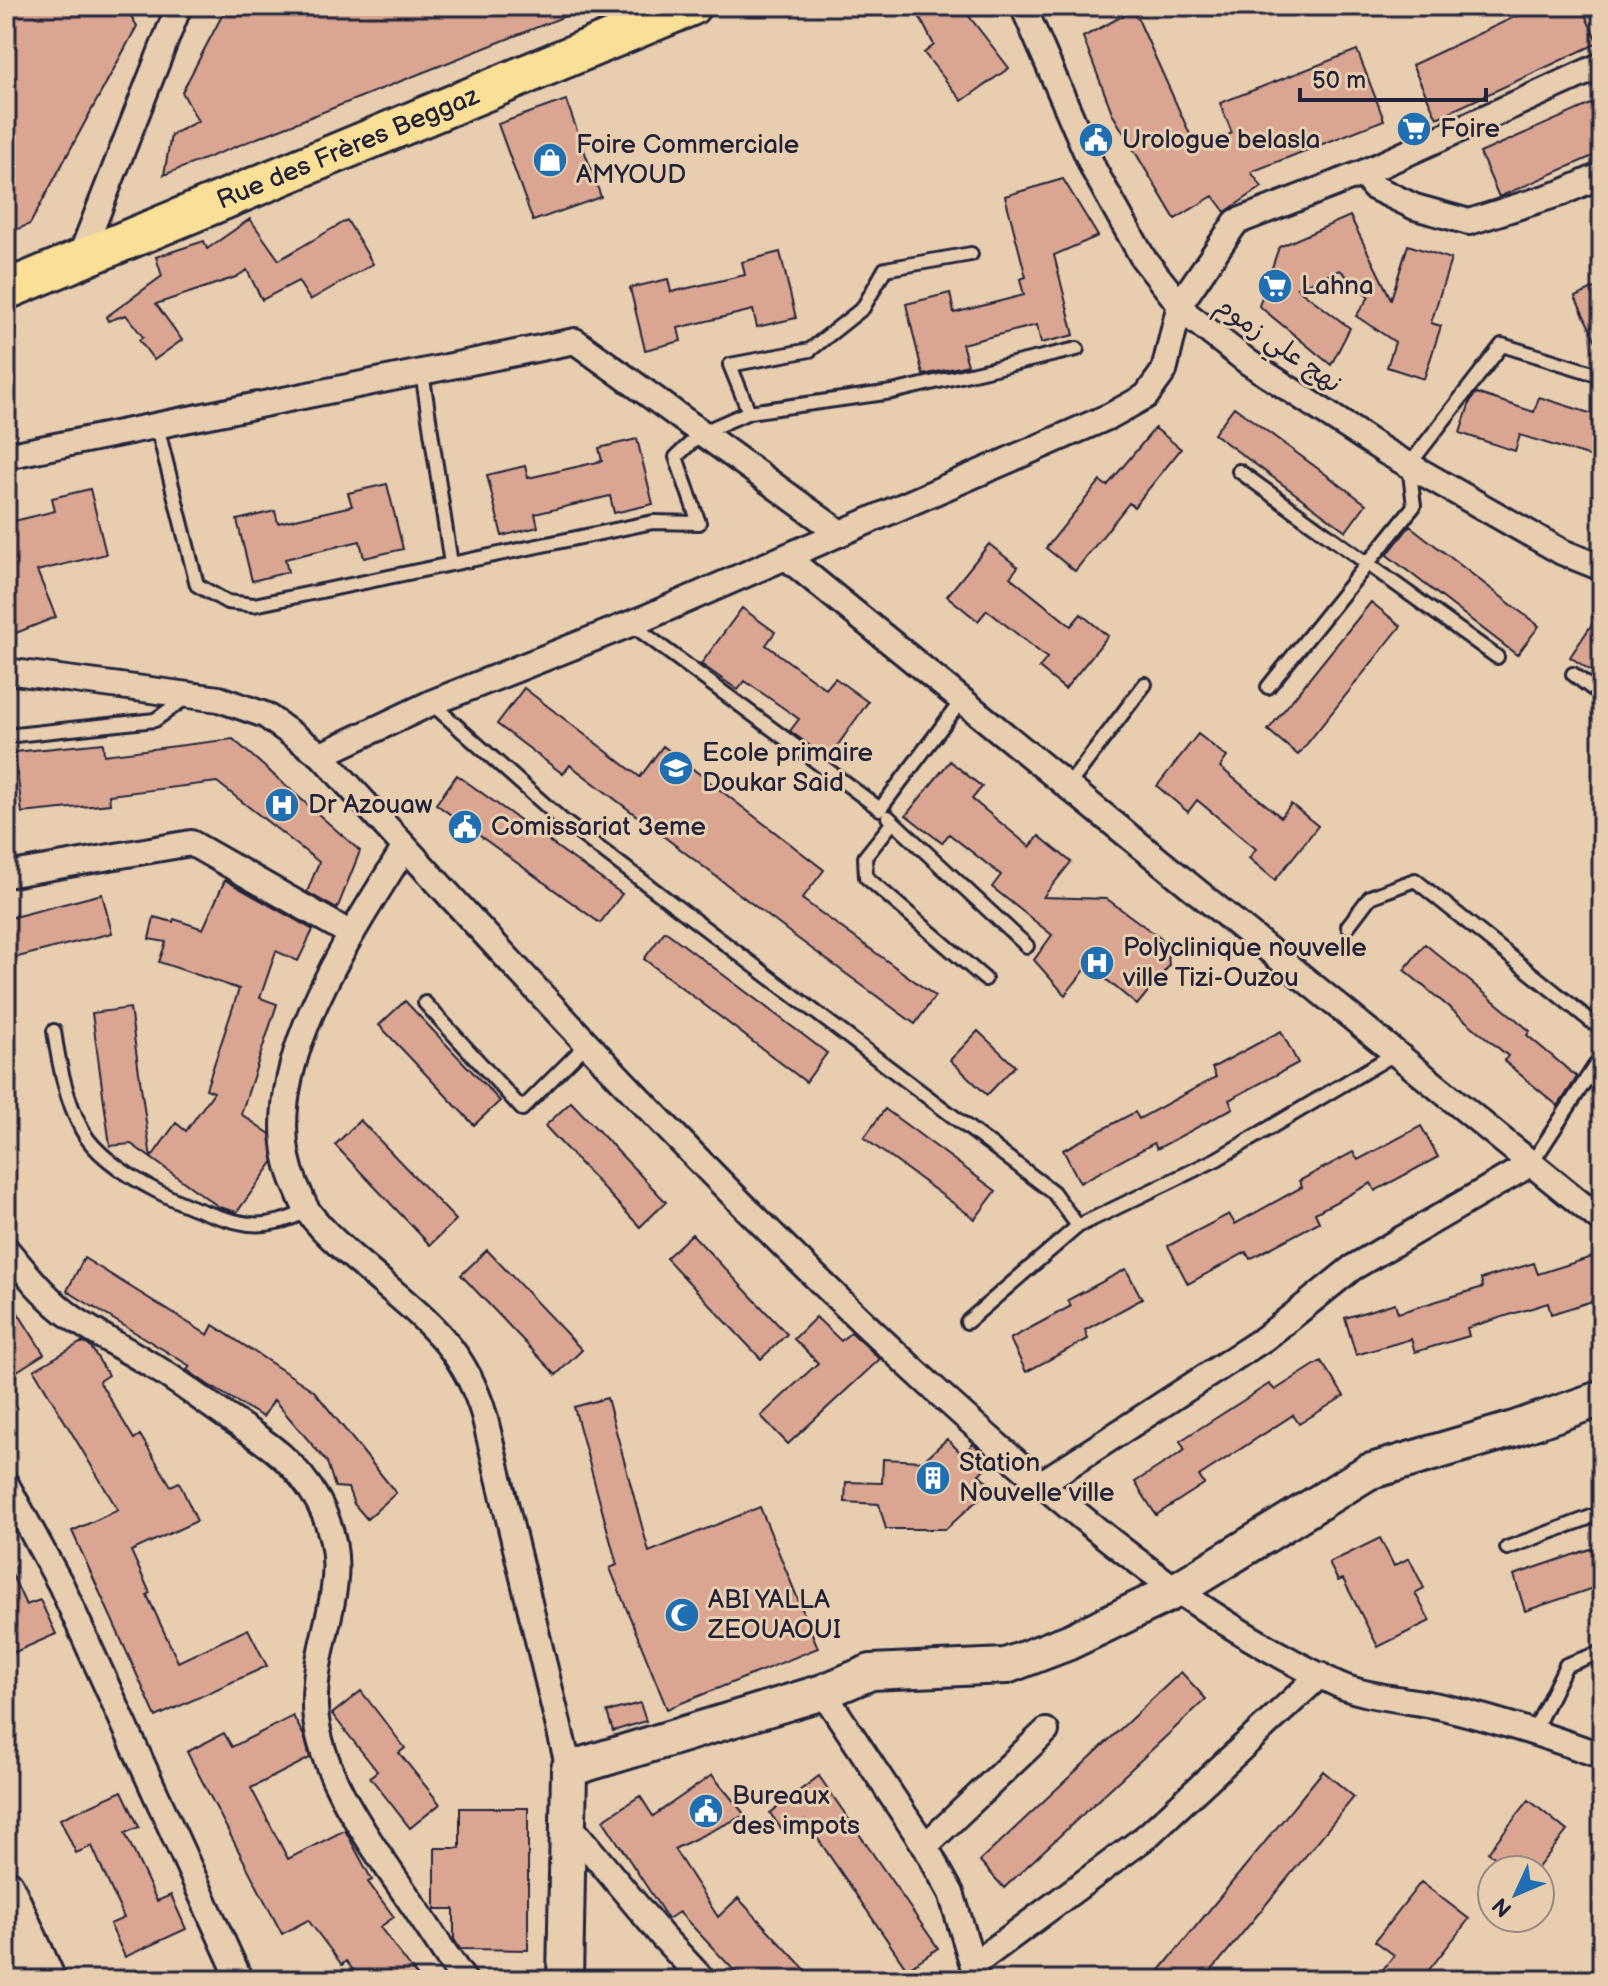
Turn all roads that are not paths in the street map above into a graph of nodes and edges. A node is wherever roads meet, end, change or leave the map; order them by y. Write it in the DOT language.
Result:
graph roads {
  1 [pos="179,6"];
  2 [pos="691,6"];
  3 [pos="1023,6"];
  4 [pos="1602,65"];
  5 [pos="1363,173"];
  6 [pos="1602,175"];
  7 [pos="971,254"];
  8 [pos="79,260"];
  9 [pos="6,290"];
  10 [pos="1180,304"];
  11 [pos="1077,349"];
  12 [pos="422,372"];
  13 [pos="1602,376"];
  14 [pos="749,412"];
  15 [pos="157,426"];
  16 [pos="701,433"];
  17 [pos="6,456"];
  18 [pos="1409,465"];
  19 [pos="1239,471"];
  20 [pos="840,533"];
  21 [pos="786,557"];
  22 [pos="1368,563"];
  23 [pos="451,564"];
  24 [pos="1602,567"];
  25 [pos="631,624"];
  26 [pos="1497,657"];
  27 [pos="6,671"];
  28 [pos="1573,674"];
  29 [pos="1145,684"];
  30 [pos="1268,687"];
  31 [pos="190,695"];
  32 [pos="1602,696"];
  33 [pos="962,700"];
  34 [pos="431,703"];
  35 [pos="6,736"];
  36 [pos="321,755"];
  37 [pos="1068,786"];
  38 [pos="880,809"];
  39 [pos="893,822"];
  40 [pos="405,847"];
  41 [pos="6,875"];
  42 [pos="1348,926"];
  43 [pos="351,934"];
  44 [pos="1027,946"];
  45 [pos="985,979"];
  46 [pos="425,1003"];
  47 [pos="1602,1030"];
  48 [pos="54,1031"];
  49 [pos="586,1045"];
  50 [pos="1396,1053"];
  51 [pos="1602,1055"];
  52 [pos="1532,1163"];
  53 [pos="307,1211"];
  54 [pos="1602,1221"];
  55 [pos="1078,1226"];
  56 [pos="6,1249"];
  57 [pos="967,1322"];
  58 [pos="1602,1398"];
  59 [pos="6,1484"];
  60 [pos="1040,1484"];
  61 [pos="1602,1513"];
  62 [pos="1507,1548"];
  63 [pos="1175,1591"];
  64 [pos="1602,1652"];
  65 [pos="1320,1675"];
  66 [pos="823,1692"];
  67 [pos="1046,1731"];
  68 [pos="1534,1731"];
  69 [pos="1602,1756"];
  70 [pos="569,1769"];
  71 [pos="567,1822"];
  72 [pos="925,1846"];
  73 [pos="6,1887"];
  74 [pos="6,1961"];
  75 [pos="974,1972"];
  76 [pos="15,1980"];
  77 [pos="48,1980"];
  78 [pos="240,1980"];
  79 [pos="464,1980"];
  80 [pos="565,1980"];
  81 [pos="703,1980"];
  1 -- 8 [label="street"];
  2 -- 8 [label="main road, Rue des Frères Beggaz"];
  3 -- 10 [label="street, نهج علي زموم"];
  4 -- 5 [label="street"];
  5 -- 6 [label="street"];
  5 -- 10 [label="street"];
  7 -- 14 [label="lane"];
  8 -- 9 [label="main road, Rue des Frères Beggaz"];
  10 -- 18 [label="street, نهج علي زموم"];
  10 -- 20 [label="street"];
  11 -- 14 [label="lane"];
  12 -- 15 [label="street"];
  12 -- 16 [label="street"];
  12 -- 23 [label="lane"];
  13 -- 18 [label="lane"];
  14 -- 16 [label="lane"];
  15 -- 17 [label="street"];
  15 -- 23 [label="lane"];
  16 -- 20 [label="street"];
  16 -- 23 [label="lane"];
  18 -- 22 [label="lane"];
  18 -- 24 [label="street, نهج علي زموم"];
  19 -- 22 [label="lane"];
  20 -- 21 [label="street"];
  21 -- 25 [label="street"];
  21 -- 33 [label="street"];
  22 -- 26 [label="lane"];
  22 -- 30 [label="lane"];
  25 -- 34 [label="street"];
  25 -- 38 [label="lane"];
  27 -- 31 [label="street"];
  28 -- 32 [label="lane"];
  29 -- 37 [label="lane"];
  31 -- 35 [label="lane"];
  31 -- 36 [label="street"];
  33 -- 37 [label="street"];
  33 -- 38 [label="lane"];
  34 -- 36 [label="street"];
  34 -- 55 [label="lane"];
  36 -- 40 [label="street"];
  37 -- 50 [label="street"];
  38 -- 39 [label="lane"];
  39 -- 44 [label="lane"];
  39 -- 45 [label="lane"];
  40 -- 43 [label="street"];
  40 -- 49 [label="street"];
  41 -- 43 [label="street"];
  42 -- 47 [label="lane"];
  43 -- 53 [label="street"];
  46 -- 49 [label="lane"];
  48 -- 53 [label="lane"];
  49 -- 60 [label="street"];
  50 -- 52 [label="street"];
  50 -- 55 [label="lane"];
  51 -- 52 [label="lane"];
  52 -- 54 [label="street"];
  52 -- 60 [label="street"];
  53 -- 70 [label="street"];
  55 -- 57 [label="lane"];
  56 -- 79 [label="street"];
  58 -- 63 [label="street"];
  59 -- 78 [label="street"];
  60 -- 63 [label="street"];
  61 -- 62 [label="lane"];
  63 -- 65 [label="street"];
  63 -- 66 [label="street"];
  64 -- 68 [label="lane"];
  65 -- 68 [label="street"];
  65 -- 75 [label="street"];
  66 -- 70 [label="street"];
  66 -- 72 [label="street"];
  67 -- 72 [label="street"];
  68 -- 69 [label="street"];
  70 -- 71 [label="street"];
  71 -- 80 [label="street"];
  71 -- 81 [label="street"];
  72 -- 75 [label="street"];
  73 -- 77 [label="street"];
  74 -- 76 [label="street"];
}
